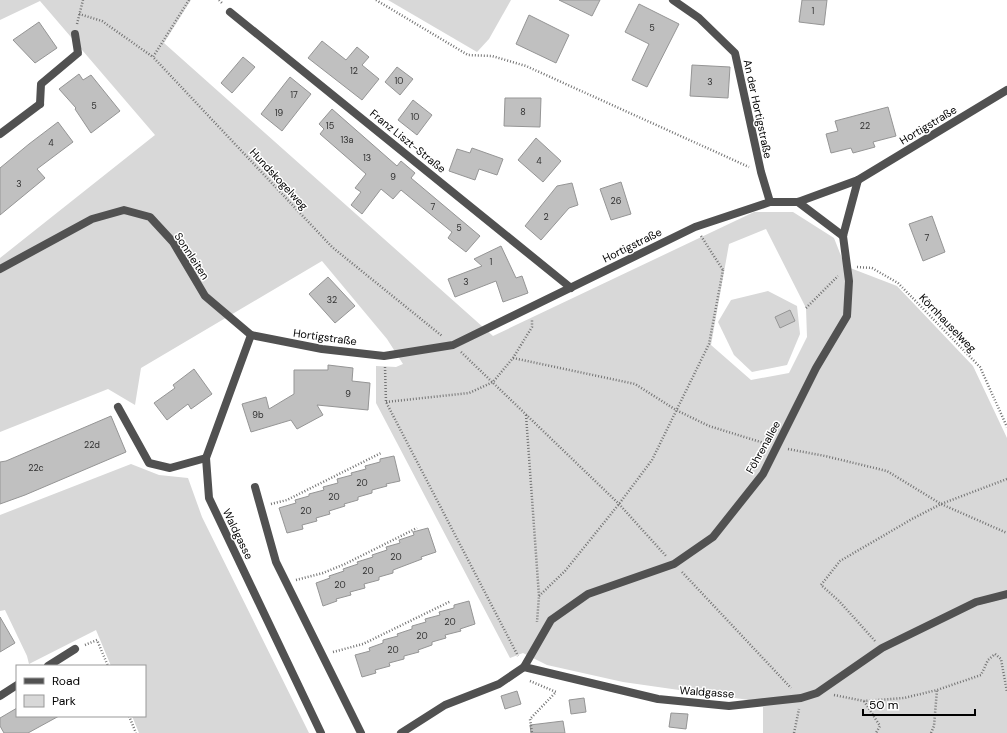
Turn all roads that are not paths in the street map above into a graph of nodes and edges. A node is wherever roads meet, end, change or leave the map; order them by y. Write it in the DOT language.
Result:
graph roads {
  1 [pos="673,0"];
  2 [pos="230,12"];
  3 [pos="75,34"];
  4 [pos="1007,90"];
  5 [pos="0,134"];
  6 [pos="858,180"];
  7 [pos="770,202"];
  8 [pos="798,202"];
  9 [pos="843,236"];
  10 [pos="0,270"];
  11 [pos="571,288"];
  12 [pos="250,335"];
  13 [pos="118,407"];
  14 [pos="206,458"];
  15 [pos="255,487"];
  16 [pos="1007,594"];
  17 [pos="75,649"];
  18 [pos="50,665"];
  19 [pos="524,667"];
  20 [pos="16,686"];
  21 [pos="0,696"];
  22 [pos="321,733"];
  23 [pos="361,733"];
  24 [pos="400,733"];
  1 -- 7 [label="street, An der Hortigstraße"];
  2 -- 11 [label="street, Franz Liszt-Straße"];
  3 -- 5 [label="street"];
  4 -- 6 [label="street, Hortigstraße"];
  6 -- 8 [label="street, Hortigstraße"];
  6 -- 9 [label="street, Föhrenallee"];
  7 -- 8 [label="street, Hortigstraße"];
  7 -- 11 [label="street, Hortigstraße"];
  8 -- 9 [label="street"];
  9 -- 19 [label="street, Föhrenallee"];
  10 -- 12 [label="street, Sonnleiten"];
  11 -- 12 [label="street, Hortigstraße"];
  12 -- 14 [label="street, Waldgasse"];
  13 -- 14 [label="street"];
  14 -- 22 [label="street, Waldgasse"];
  15 -- 23 [label="street"];
  16 -- 19 [label="street, Waldgasse"];
  17 -- 18 [label="street"];
  19 -- 24 [label="street"];
  20 -- 21 [label="street"];
}
